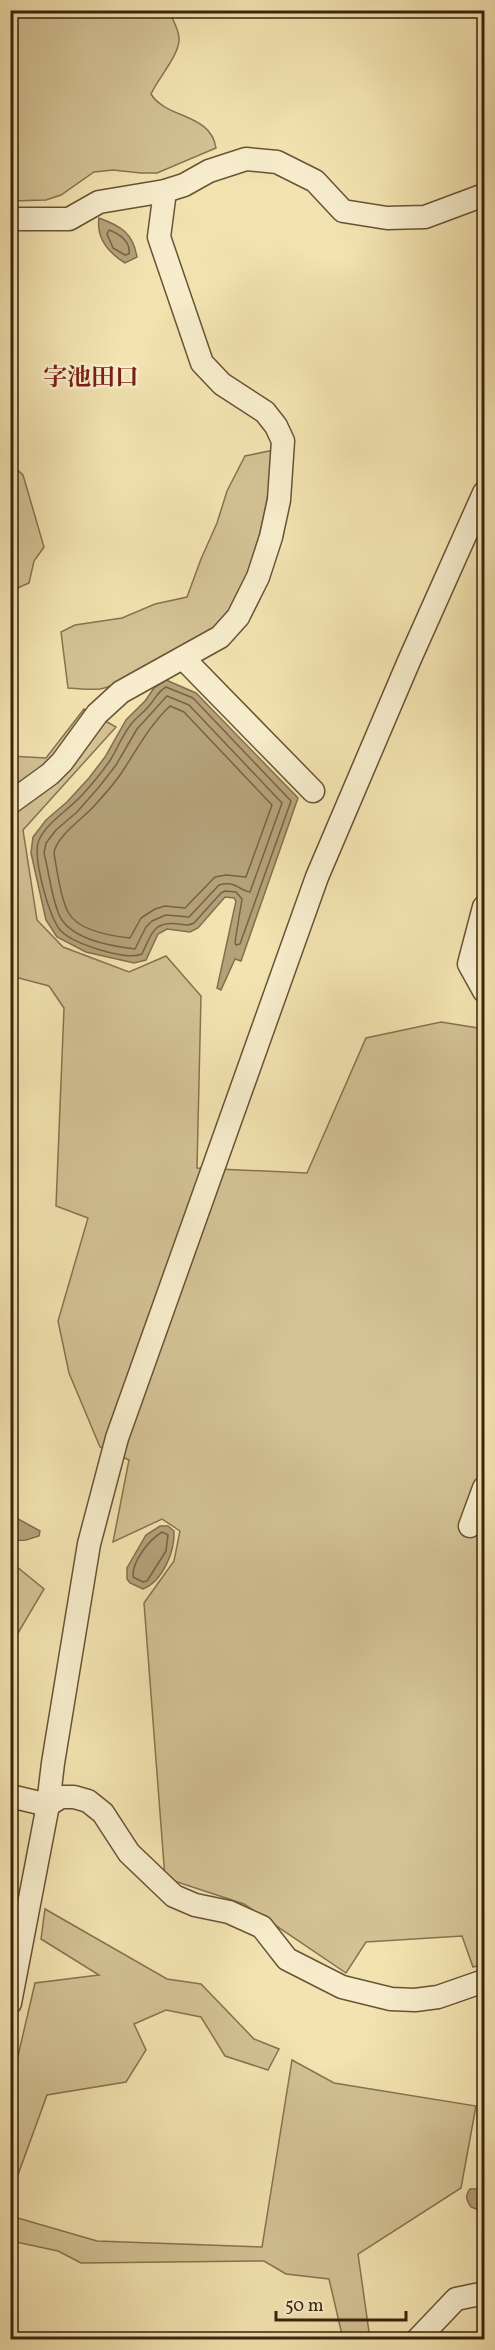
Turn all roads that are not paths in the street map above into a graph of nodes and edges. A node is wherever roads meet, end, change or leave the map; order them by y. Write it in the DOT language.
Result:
graph roads {
  1 [pos="165,191"];
  2 [pos="484,195"];
  3 [pos="10,219"];
  4 [pos="484,493"];
  5 [pos="183,658"];
  6 [pos="313,790"];
  7 [pos="10,802"];
  8 [pos="484,907"];
  9 [pos="484,991"];
  10 [pos="484,1488"];
  11 [pos="470,1526"];
  12 [pos="10,1796"];
  13 [pos="48,1805"];
  14 [pos="484,1981"];
  15 [pos="10,2003"];
  16 [pos="484,2297"];
  17 [pos="417,2340"];
  1 -- 2 [label="street"];
  1 -- 3 [label="street"];
  1 -- 5 [label="street"];
  4 -- 13 [label="street"];
  5 -- 6 [label="street"];
  5 -- 7 [label="street"];
  8 -- 9 [label="street"];
  10 -- 11 [label="street"];
  12 -- 13 [label="street"];
  13 -- 14 [label="street"];
  13 -- 15 [label="street"];
  16 -- 17 [label="street"];
}
